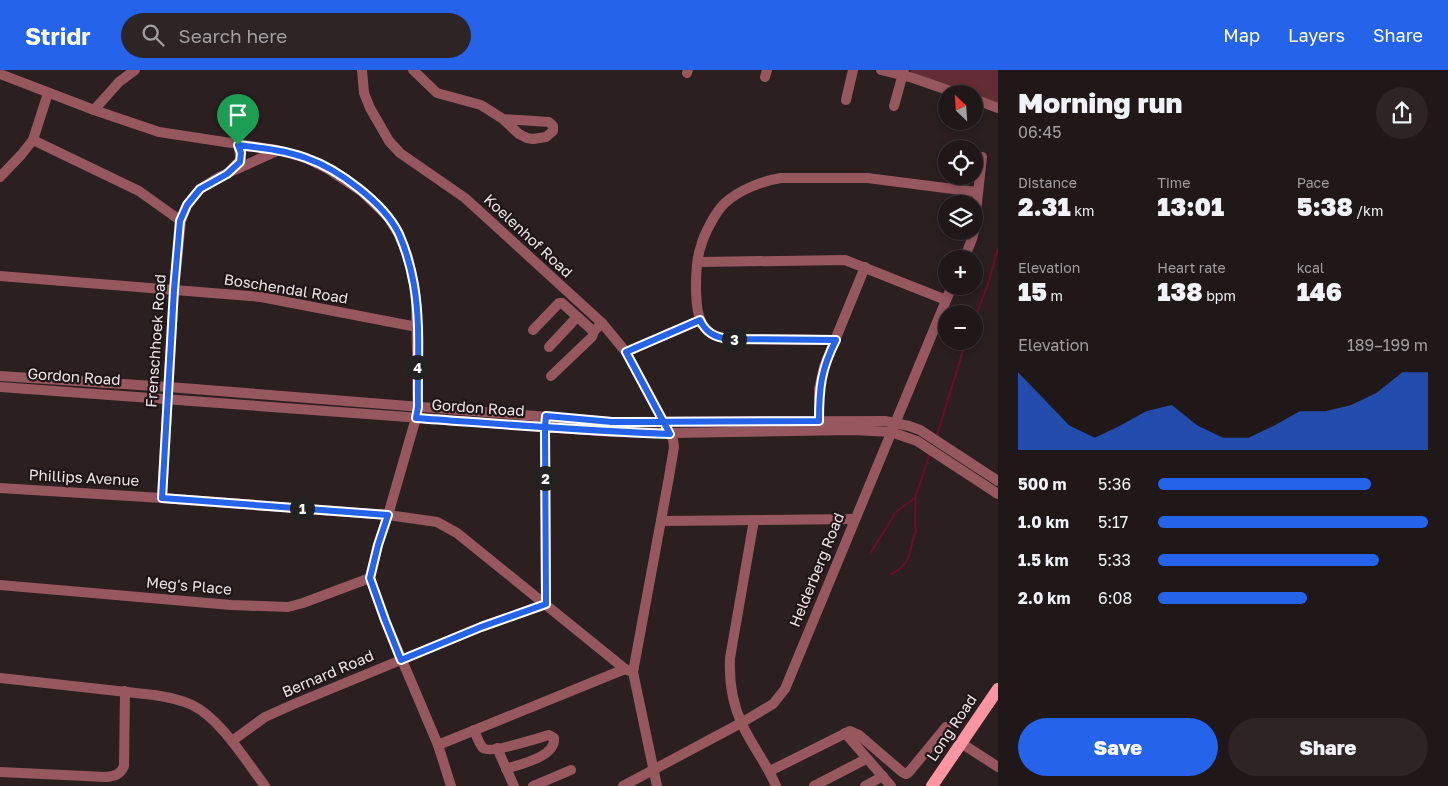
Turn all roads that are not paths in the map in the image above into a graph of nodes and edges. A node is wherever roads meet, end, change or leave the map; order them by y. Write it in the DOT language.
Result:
graph roads {
  1 [pos="134,70"];
  2 [pos="362,70"];
  3 [pos="413,70"];
  4 [pos="853,70"];
  5 [pos="881,70"];
  6 [pos="903,73"];
  7 [pos="0,74"];
  8 [pos="938,86"];
  9 [pos="48,93"];
  10 [pos="846,100"];
  11 [pos="983,102"];
  12 [pos="894,106"];
  13 [pos="998,108"];
  14 [pos="94,110"];
  15 [pos="503,119"];
  16 [pos="32,140"];
  17 [pos="238,145"];
  18 [pos="277,150"];
  19 [pos="227,174"];
  20 [pos="0,177"];
  21 [pos="978,185"];
  22 [pos="977,192"];
  23 [pos="977,195"];
  24 [pos="180,221"];
  25 [pos="698,262"];
  26 [pos="866,267"];
  27 [pos="0,276"];
  28 [pos="174,290"];
  29 [pos="948,295"];
  30 [pos="946,300"];
  31 [pos="577,317"];
  32 [pos="700,320"];
  33 [pos="602,324"];
  34 [pos="417,326"];
  35 [pos="533,330"];
  36 [pos="594,331"];
  37 [pos="836,340"];
  38 [pos="549,347"];
  39 [pos="626,352"];
  40 [pos="0,376"];
  41 [pos="550,376"];
  42 [pos="0,387"];
  43 [pos="168,393"];
  44 [pos="418,407"];
  45 [pos="546,416"];
  46 [pos="416,418"];
  47 [pos="664,422"];
  48 [pos="819,426"];
  49 [pos="894,427"];
  50 [pos="545,428"];
  51 [pos="670,434"];
  52 [pos="998,481"];
  53 [pos="0,488"];
  54 [pos="998,494"];
  55 [pos="162,498"];
  56 [pos="388,515"];
  57 [pos="854,519"];
  58 [pos="754,520"];
  59 [pos="661,521"];
  60 [pos="370,578"];
  61 [pos="0,585"];
  62 [pos="546,604"];
  63 [pos="401,660"];
  64 [pos="629,670"];
  65 [pos="0,678"];
  66 [pos="998,689"];
  67 [pos="125,691"];
  68 [pos="741,723"];
  69 [pos="946,727"];
  70 [pos="474,730"];
  71 [pos="845,734"];
  72 [pos="232,741"];
  73 [pos="961,743"];
  74 [pos="438,745"];
  75 [pos="497,748"];
  76 [pos="866,759"];
  77 [pos="998,767"];
  78 [pos="506,769"];
  79 [pos="572,770"];
  80 [pos="653,770"];
  81 [pos="770,771"];
  82 [pos="0,772"];
  83 [pos="883,776"];
  84 [pos="265,786"];
  85 [pos="452,786"];
  86 [pos="514,786"];
  87 [pos="533,786"];
  88 [pos="623,786"];
  89 [pos="657,786"];
  90 [pos="776,786"];
  91 [pos="814,786"];
  92 [pos="865,786"];
  93 [pos="891,786"];
  94 [pos="932,786"];
  1 -- 14 [label="street"];
  2 -- 33 [label="street, Koelenhof Road"];
  3 -- 15 [label="street"];
  4 -- 10 [label="street"];
  5 -- 6 [label="street"];
  6 -- 8 [label="street"];
  6 -- 12 [label="street"];
  7 -- 9 [label="street"];
  9 -- 14 [label="street"];
  9 -- 16 [label="street"];
  11 -- 13 [label="street"];
  14 -- 17 [label="street"];
  16 -- 20 [label="street"];
  16 -- 24 [label="street"];
  17 -- 18 [label="street"];
  17 -- 19 [label="street"];
  18 -- 19 [label="street, Frenschhoek Road"];
  18 -- 34 [label="street"];
  19 -- 24 [label="street, Frenschhoek Road"];
  21 -- 22 [label="street"];
  22 -- 23 [label="street"];
  22 -- 25 [label="street"];
  24 -- 28 [label="street, Frenschhoek Road"];
  25 -- 26 [label="street"];
  25 -- 32 [label="street"];
  26 -- 30 [label="street"];
  26 -- 37 [label="street"];
  27 -- 28 [label="street, Boschendal Road"];
  28 -- 34 [label="street, Boschendal Road"];
  28 -- 43 [label="street, Frenschhoek Road"];
  29 -- 30 [label="street, Helderberg Road"];
  30 -- 49 [label="street, Helderberg Road"];
  31 -- 35 [label="street"];
  31 -- 36 [label="street"];
  31 -- 38 [label="street"];
  32 -- 37 [label="street"];
  32 -- 39 [label="street"];
  33 -- 36 [label="street"];
  33 -- 39 [label="street, Koelenhof Road"];
  34 -- 44 [label="street"];
  36 -- 41 [label="street"];
  37 -- 48 [label="street"];
  39 -- 47 [label="street, Koelenhof Road"];
  40 -- 43 [label="street, Gordon Road"];
  42 -- 43 [label="street, Gordon Road"];
  43 -- 44 [label="street, Gordon Road"];
  43 -- 46 [label="street, Gordon Road"];
  43 -- 55 [label="street, Frenschhoek Road"];
  44 -- 45 [label="street, Gordon Road"];
  44 -- 46 [label="street"];
  45 -- 47 [label="street, Gordon Road"];
  45 -- 50 [label="street"];
  46 -- 50 [label="street, Gordon Road"];
  46 -- 56 [label="street"];
  47 -- 48 [label="street, Gordon Road"];
  47 -- 51 [label="street, Koelenhof Road"];
  48 -- 49 [label="street, Gordon Road"];
  48 -- 51 [label="street, Gordon Road"];
  49 -- 52 [label="street, Gordon Road"];
  49 -- 54 [label="street, Gordon Road"];
  49 -- 57 [label="street, Helderberg Road"];
  50 -- 51 [label="street, Gordon Road"];
  50 -- 62 [label="street"];
  51 -- 59 [label="street"];
  53 -- 55 [label="street, Phillips Avenue"];
  55 -- 56 [label="street, Phillips Avenue"];
  56 -- 60 [label="street"];
  56 -- 62 [label="street, Phillips Avenue"];
  57 -- 58 [label="street"];
  57 -- 68 [label="street, Helderberg Road"];
  58 -- 59 [label="street"];
  58 -- 68 [label="street"];
  59 -- 64 [label="street"];
  60 -- 61 [label="street, Meg's Place"];
  60 -- 63 [label="street"];
  62 -- 63 [label="street, Bernard Road"];
  62 -- 64 [label="street, Phillips Avenue"];
  63 -- 72 [label="street, Bernard Road"];
  63 -- 74 [label="street"];
  64 -- 70 [label="street"];
  64 -- 80 [label="street"];
  65 -- 67 [label="street"];
  66 -- 73 [label="main road, Long Road"];
  67 -- 72 [label="street"];
  67 -- 82 [label="street"];
  68 -- 80 [label="street, Helderberg Road"];
  68 -- 81 [label="street"];
  69 -- 71 [label="street"];
  70 -- 74 [label="street"];
  70 -- 75 [label="street"];
  71 -- 76 [label="street"];
  71 -- 81 [label="street"];
  72 -- 84 [label="street"];
  73 -- 77 [label="street"];
  73 -- 94 [label="main road, Long Road"];
  74 -- 85 [label="street"];
  75 -- 78 [label="street"];
  75 -- 78 [label="street"];
  76 -- 83 [label="street"];
  76 -- 91 [label="street"];
  78 -- 86 [label="street"];
  79 -- 87 [label="street"];
  80 -- 88 [label="street, Helderberg Road"];
  80 -- 89 [label="street"];
  81 -- 90 [label="street"];
  83 -- 92 [label="street"];
  83 -- 93 [label="street"];
}
